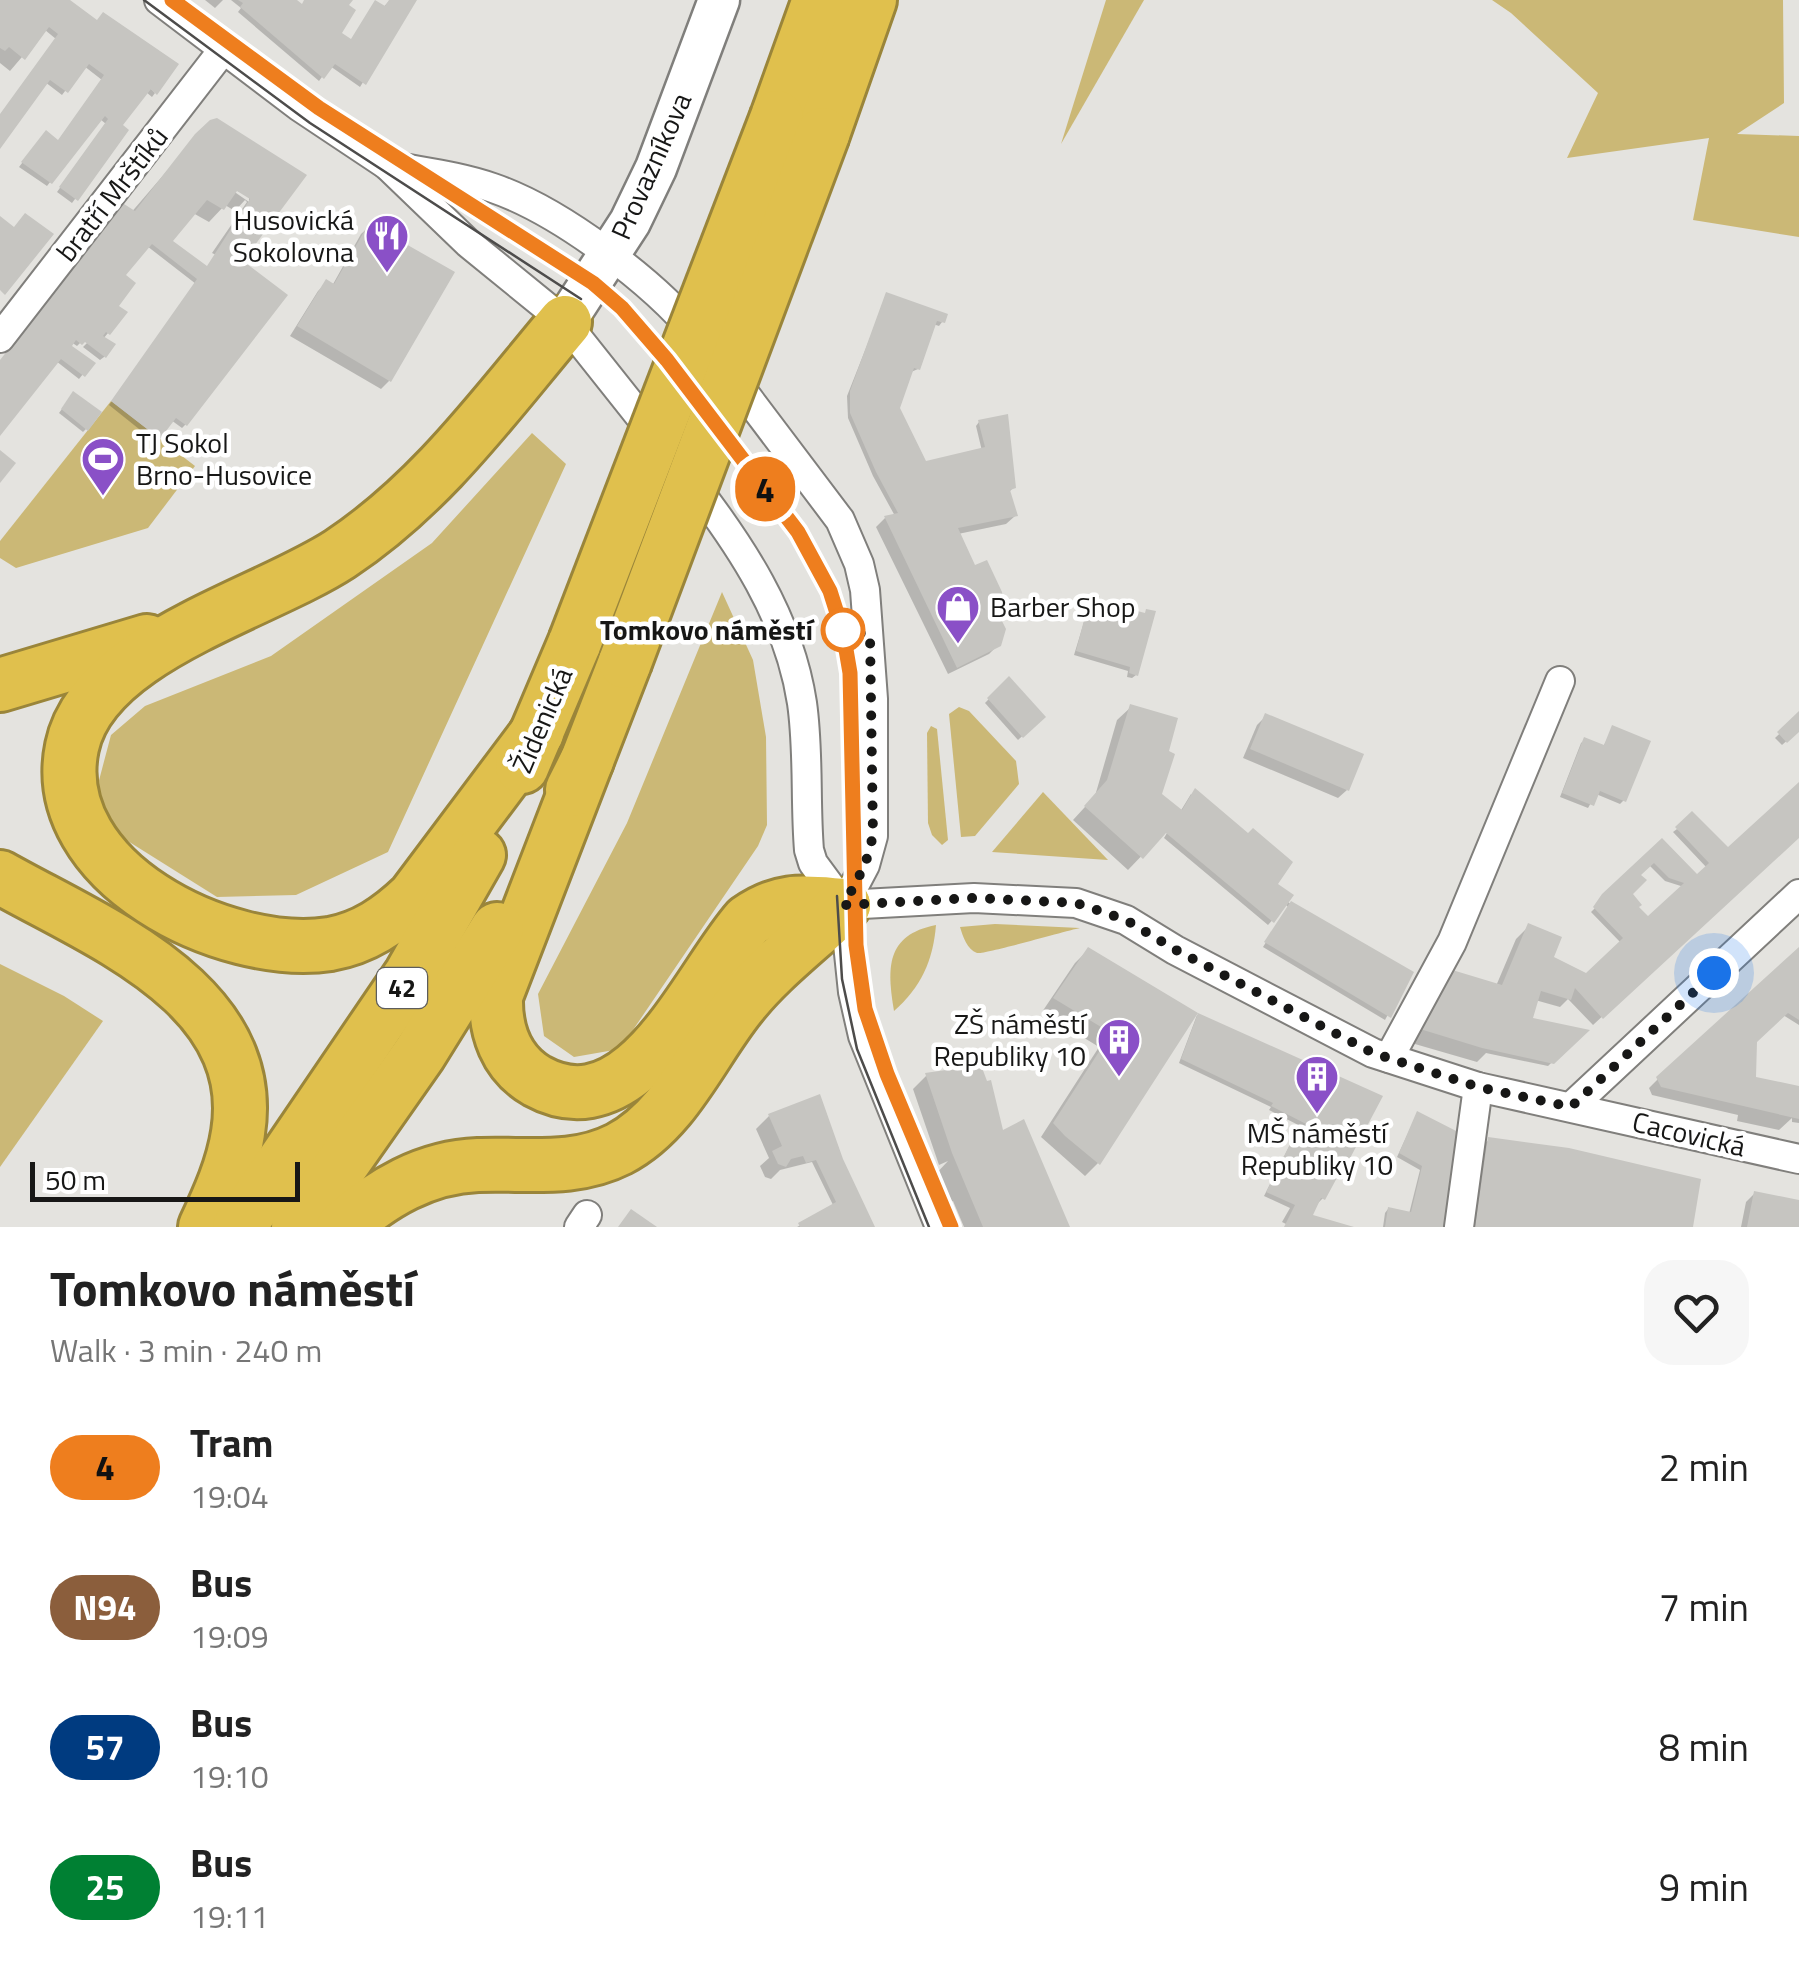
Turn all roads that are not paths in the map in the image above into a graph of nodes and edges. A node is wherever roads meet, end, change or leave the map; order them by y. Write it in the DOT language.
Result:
graph roads {
  1 [pos="159,0"];
  2 [pos="719,0"];
  3 [pos="819,0"];
  4 [pos="870,0"];
  5 [pos="223,50"];
  6 [pos="800,126"];
  7 [pos="387,166"];
  8 [pos="611,256"];
  9 [pos="565,322"];
  10 [pos="0,338"];
  11 [pos="201,625"];
  12 [pos="1560,681"];
  13 [pos="0,685"];
  14 [pos="537,734"];
  15 [pos="587,760"];
  16 [pos="0,877"];
  17 [pos="1799,894"];
  18 [pos="844,905"];
  19 [pos="1389,1058"];
  20 [pos="1478,1087"];
  21 [pos="1571,1107"];
  22 [pos="1799,1158"];
  23 [pos="205,1227"];
  24 [pos="239,1227"];
  25 [pos="298,1227"];
  26 [pos="343,1227"];
  27 [pos="940,1227"];
  28 [pos="1459,1227"];
  1 -- 5 [label="street"];
  2 -- 8 [label="main road, Provazníkova"];
  3 -- 6 [label="highway, Židenická / 42"];
  4 -- 6 [label="highway, Židenická / 42"];
  5 -- 7 [label="street"];
  5 -- 10 [label="street, bratří Mrštíků"];
  6 -- 14 [label="highway, Židenická / 42, bridge"];
  6 -- 15 [label="highway, Židenická / 42, bridge"];
  7 -- 8 [label="street"];
  7 -- 9 [label="street"];
  8 -- 9 [label="main road, Provazníkova"];
  8 -- 18 [label="street"];
  9 -- 11 [label="highway"];
  9 -- 18 [label="street"];
  11 -- 13 [label="highway"];
  11 -- 14 [label="highway"];
  12 -- 19 [label="street"];
  14 -- 24 [label="highway, Židenická / 42"];
  15 -- 18 [label="highway"];
  15 -- 25 [label="highway, Židenická / 42"];
  16 -- 23 [label="highway"];
  17 -- 21 [label="street"];
  18 -- 19 [label="street, Cacovická"];
  18 -- 26 [label="highway"];
  18 -- 27 [label="street"];
  19 -- 20 [label="street, Cacovická"];
  20 -- 21 [label="street, Cacovická"];
  20 -- 28 [label="street"];
  21 -- 22 [label="street, Cacovická"];
}
